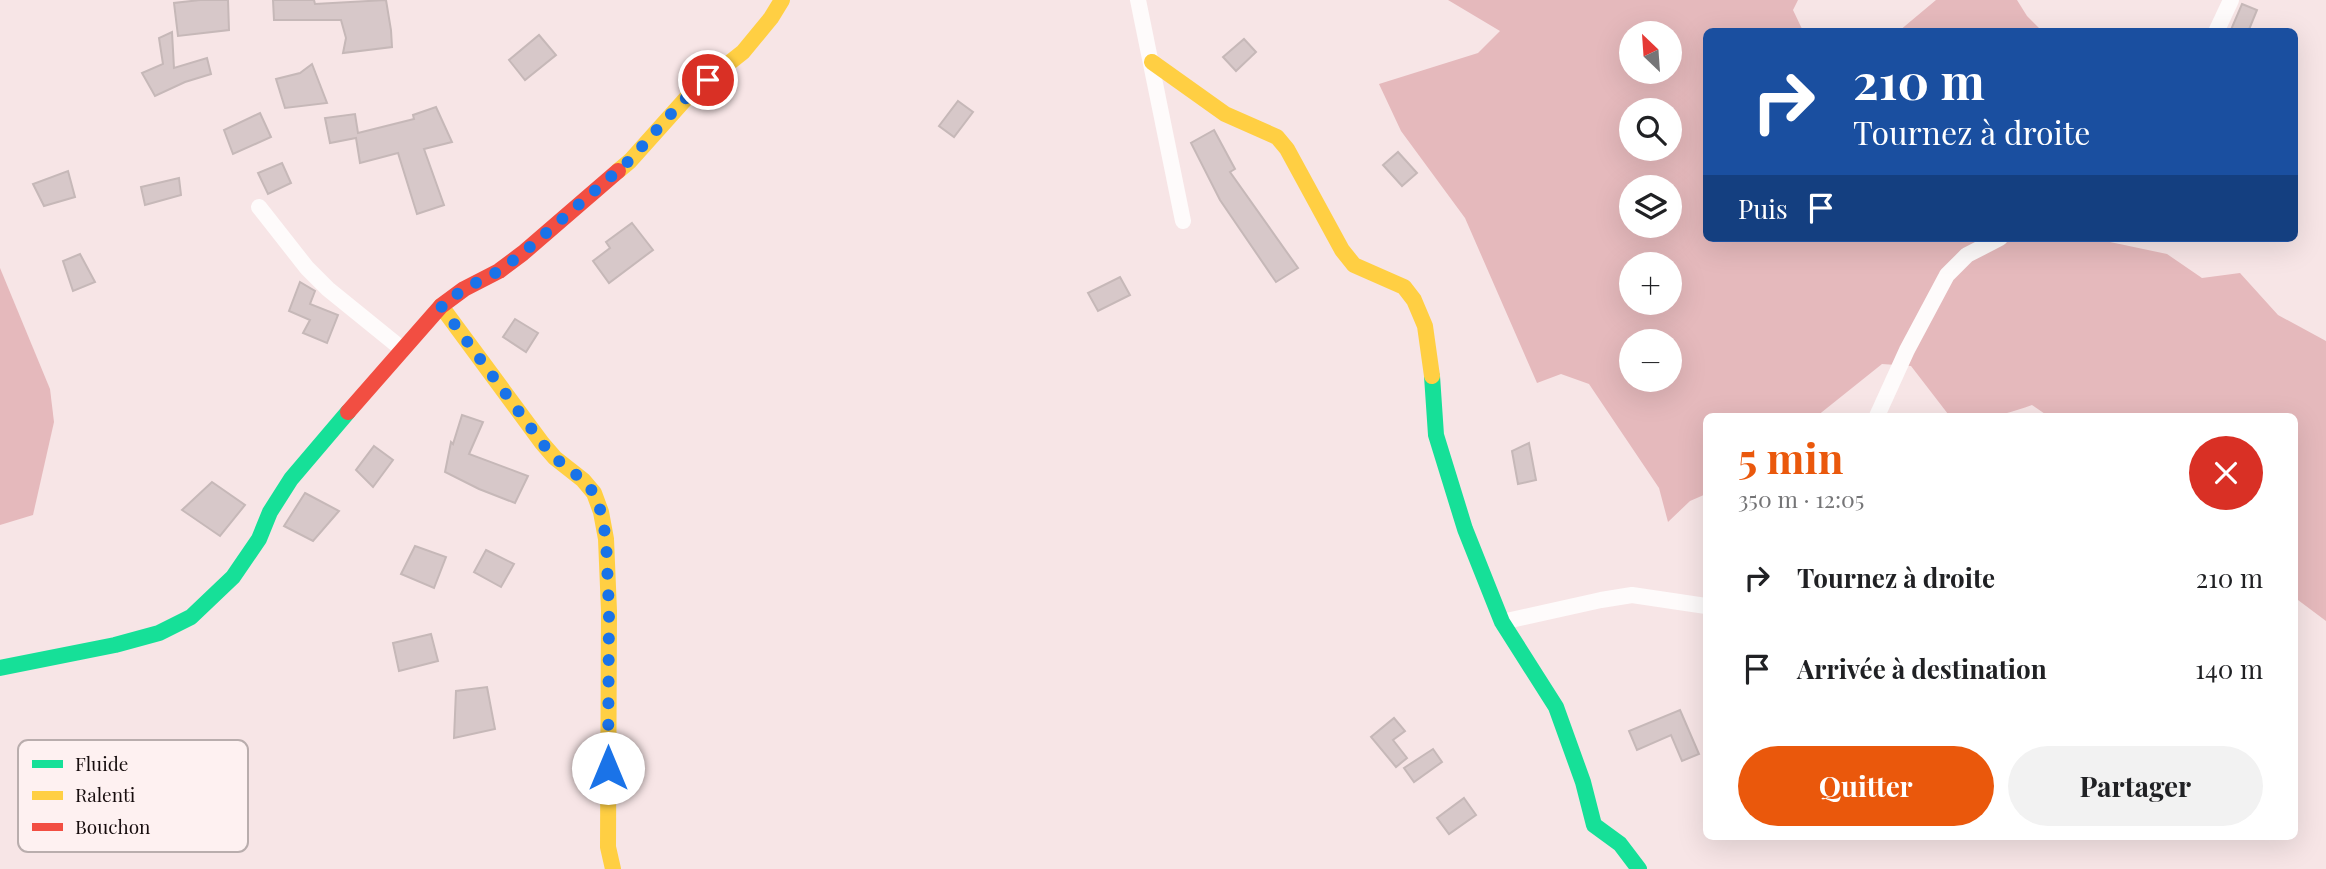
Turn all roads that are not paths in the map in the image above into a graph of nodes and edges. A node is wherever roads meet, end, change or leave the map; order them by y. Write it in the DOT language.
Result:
graph roads {
  1 [pos="782,0"];
  2 [pos="1138,0"];
  3 [pos="2231,0"];
  4 [pos="2218,28"];
  5 [pos="1152,62"];
  6 [pos="259,207"];
  7 [pos="1184,221"];
  8 [pos="1992,242"];
  9 [pos="441,306"];
  10 [pos="402,349"];
  11 [pos="1878,413"];
  12 [pos="1703,607"];
  13 [pos="1502,622"];
  14 [pos="0,668"];
  15 [pos="612,869"];
  16 [pos="1640,869"];
  1 -- 9 [label="street"];
  2 -- 5 [label="street"];
  3 -- 4 [label="street"];
  5 -- 7 [label="street"];
  5 -- 13 [label="street"];
  6 -- 10 [label="street"];
  8 -- 11 [label="street"];
  9 -- 10 [label="street"];
  9 -- 15 [label="street"];
  10 -- 14 [label="street"];
  12 -- 13 [label="street"];
  13 -- 16 [label="street"];
}
